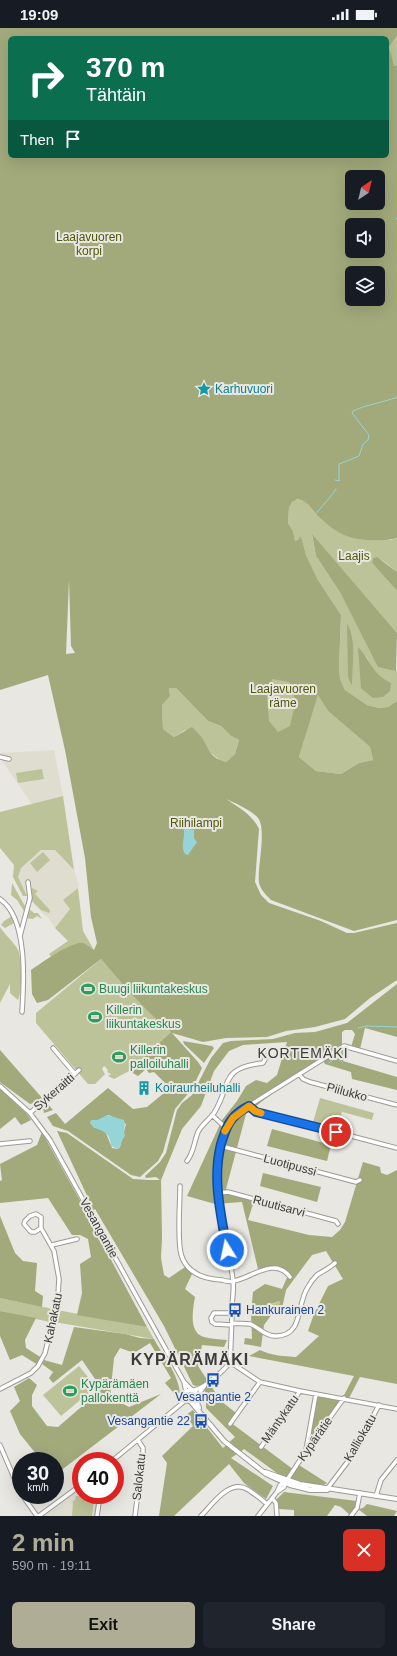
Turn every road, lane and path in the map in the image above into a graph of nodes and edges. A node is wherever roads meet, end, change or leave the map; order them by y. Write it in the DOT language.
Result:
graph roads {
  1 [pos="0,757"];
  2 [pos="9,759"];
  3 [pos="28,882"];
  4 [pos="0,899"];
  5 [pos="20,937"];
  6 [pos="22,1012"];
  7 [pos="53,1048"];
  8 [pos="268,1056"];
  9 [pos="397,1061"];
  10 [pos="79,1070"];
  11 [pos="75,1074"];
  12 [pos="299,1074"];
  13 [pos="0,1086"];
  14 [pos="397,1105"];
  15 [pos="249,1106"];
  16 [pos="30,1113"];
  17 [pos="212,1115"];
  18 [pos="226,1128"];
  19 [pos="30,1142"];
  20 [pos="0,1144"];
  21 [pos="221,1146"];
  22 [pos="397,1148"];
  23 [pos="188,1161"];
  24 [pos="360,1180"];
  25 [pos="180,1186"];
  26 [pos="217,1193"];
  27 [pos="338,1224"];
  28 [pos="41,1228"];
  29 [pos="77,1239"];
  30 [pos="52,1245"];
  31 [pos="335,1263"];
  32 [pos="290,1277"];
  33 [pos="233,1281"];
  34 [pos="232,1313"];
  35 [pos="232,1324"];
  36 [pos="230,1362"];
  37 [pos="184,1382"];
  38 [pos="260,1382"];
  39 [pos="205,1385"];
  40 [pos="0,1389"];
  41 [pos="193,1390"];
  42 [pos="186,1392"];
  43 [pos="300,1392"];
  44 [pos="316,1394"];
  45 [pos="344,1398"];
  46 [pos="195,1400"];
  47 [pos="185,1401"];
  48 [pos="379,1405"];
  49 [pos="397,1408"];
  50 [pos="230,1424"];
  51 [pos="138,1440"];
  52 [pos="0,1445"];
  53 [pos="261,1447"];
  54 [pos="306,1451"];
  55 [pos="123,1452"];
  56 [pos="397,1460"];
  57 [pos="12,1473"];
  58 [pos="285,1482"];
  59 [pos="327,1490"];
  60 [pos="72,1491"];
  61 [pos="360,1494"];
  62 [pos="376,1496"];
  63 [pos="272,1498"];
  64 [pos="397,1500"];
  65 [pos="29,1504"];
  66 [pos="99,1504"];
  67 [pos="267,1504"];
  68 [pos="38,1516"];
  69 [pos="97,1516"];
  70 [pos="135,1516"];
  71 [pos="201,1516"];
  72 [pos="258,1516"];
  73 [pos="277,1516"];
  74 [pos="351,1516"];
  1 -- 2 [label="street"];
  3 -- 5 [label="street"];
  4 -- 5 [label="street"];
  5 -- 6 [label="street"];
  7 -- 11 [label="street"];
  8 -- 17 [label="street"];
  9 -- 12 [label="street"];
  10 -- 11 [label="street, Sykeraitti"];
  11 -- 16 [label="street, Sykeraitti"];
  12 -- 14 [label="street, Piilukko"];
  12 -- 15 [label="street"];
  13 -- 16 [label="street, Vesangantie"];
  15 -- 18 [label="street"];
  15 -- 22 [label="street"];
  16 -- 37 [label="street, Vesangantie"];
  17 -- 18 [label="street"];
  17 -- 23 [label="street"];
  18 -- 21 [label="street"];
  19 -- 20 [label="street"];
  21 -- 24 [label="street, Luotipussi"];
  21 -- 26 [label="street"];
  25 -- 33 [label="street"];
  26 -- 27 [label="street, Ruutisarvi"];
  26 -- 33 [label="street"];
  28 -- 28 [label="street, Kahakatu"];
  28 -- 30 [label="street, Kahakatu"];
  29 -- 30 [label="street"];
  30 -- 40 [label="street, Kahakatu"];
  31 -- 35 [label="street"];
  32 -- 33 [label="street"];
  33 -- 34 [label="street"];
  34 -- 35 [label="street"];
  34 -- 35 [label="street"];
  35 -- 36 [label="street"];
  36 -- 38 [label="street"];
  36 -- 39 [label="street"];
  37 -- 41 [label="street, Vesangantie"];
  37 -- 42 [label="street, Vesangantie"];
  38 -- 43 [label="street"];
  38 -- 50 [label="street"];
  39 -- 41 [label="street"];
  39 -- 46 [label="street"];
  41 -- 42 [label="street"];
  41 -- 46 [label="street, Vesangantie"];
  42 -- 47 [label="street, Vesangantie"];
  43 -- 44 [label="street"];
  43 -- 53 [label="street, Mäntykatu"];
  44 -- 45 [label="street"];
  44 -- 54 [label="street"];
  45 -- 48 [label="street"];
  45 -- 54 [label="street, Kypärätie"];
  46 -- 47 [label="street"];
  46 -- 58 [label="main road"];
  47 -- 51 [label="street"];
  48 -- 49 [label="street"];
  48 -- 59 [label="street, Kalliokatu"];
  51 -- 55 [label="street"];
  51 -- 70 [label="street, Salokatu"];
  52 -- 57 [label="street"];
  54 -- 58 [label="street, Kypärätie"];
  56 -- 62 [label="street"];
  58 -- 59 [label="main road"];
  58 -- 63 [label="street, Kypärätie"];
  59 -- 61 [label="main road"];
  60 -- 68 [label="street"];
  61 -- 62 [label="main road"];
  61 -- 74 [label="street"];
  62 -- 64 [label="main road"];
  63 -- 67 [label="street, Kypärätie"];
  63 -- 73 [label="street"];
  65 -- 68 [label="street"];
  66 -- 69 [label="street"];
  67 -- 71 [label="street"];
  67 -- 72 [label="street, Kypärätie"];
}
